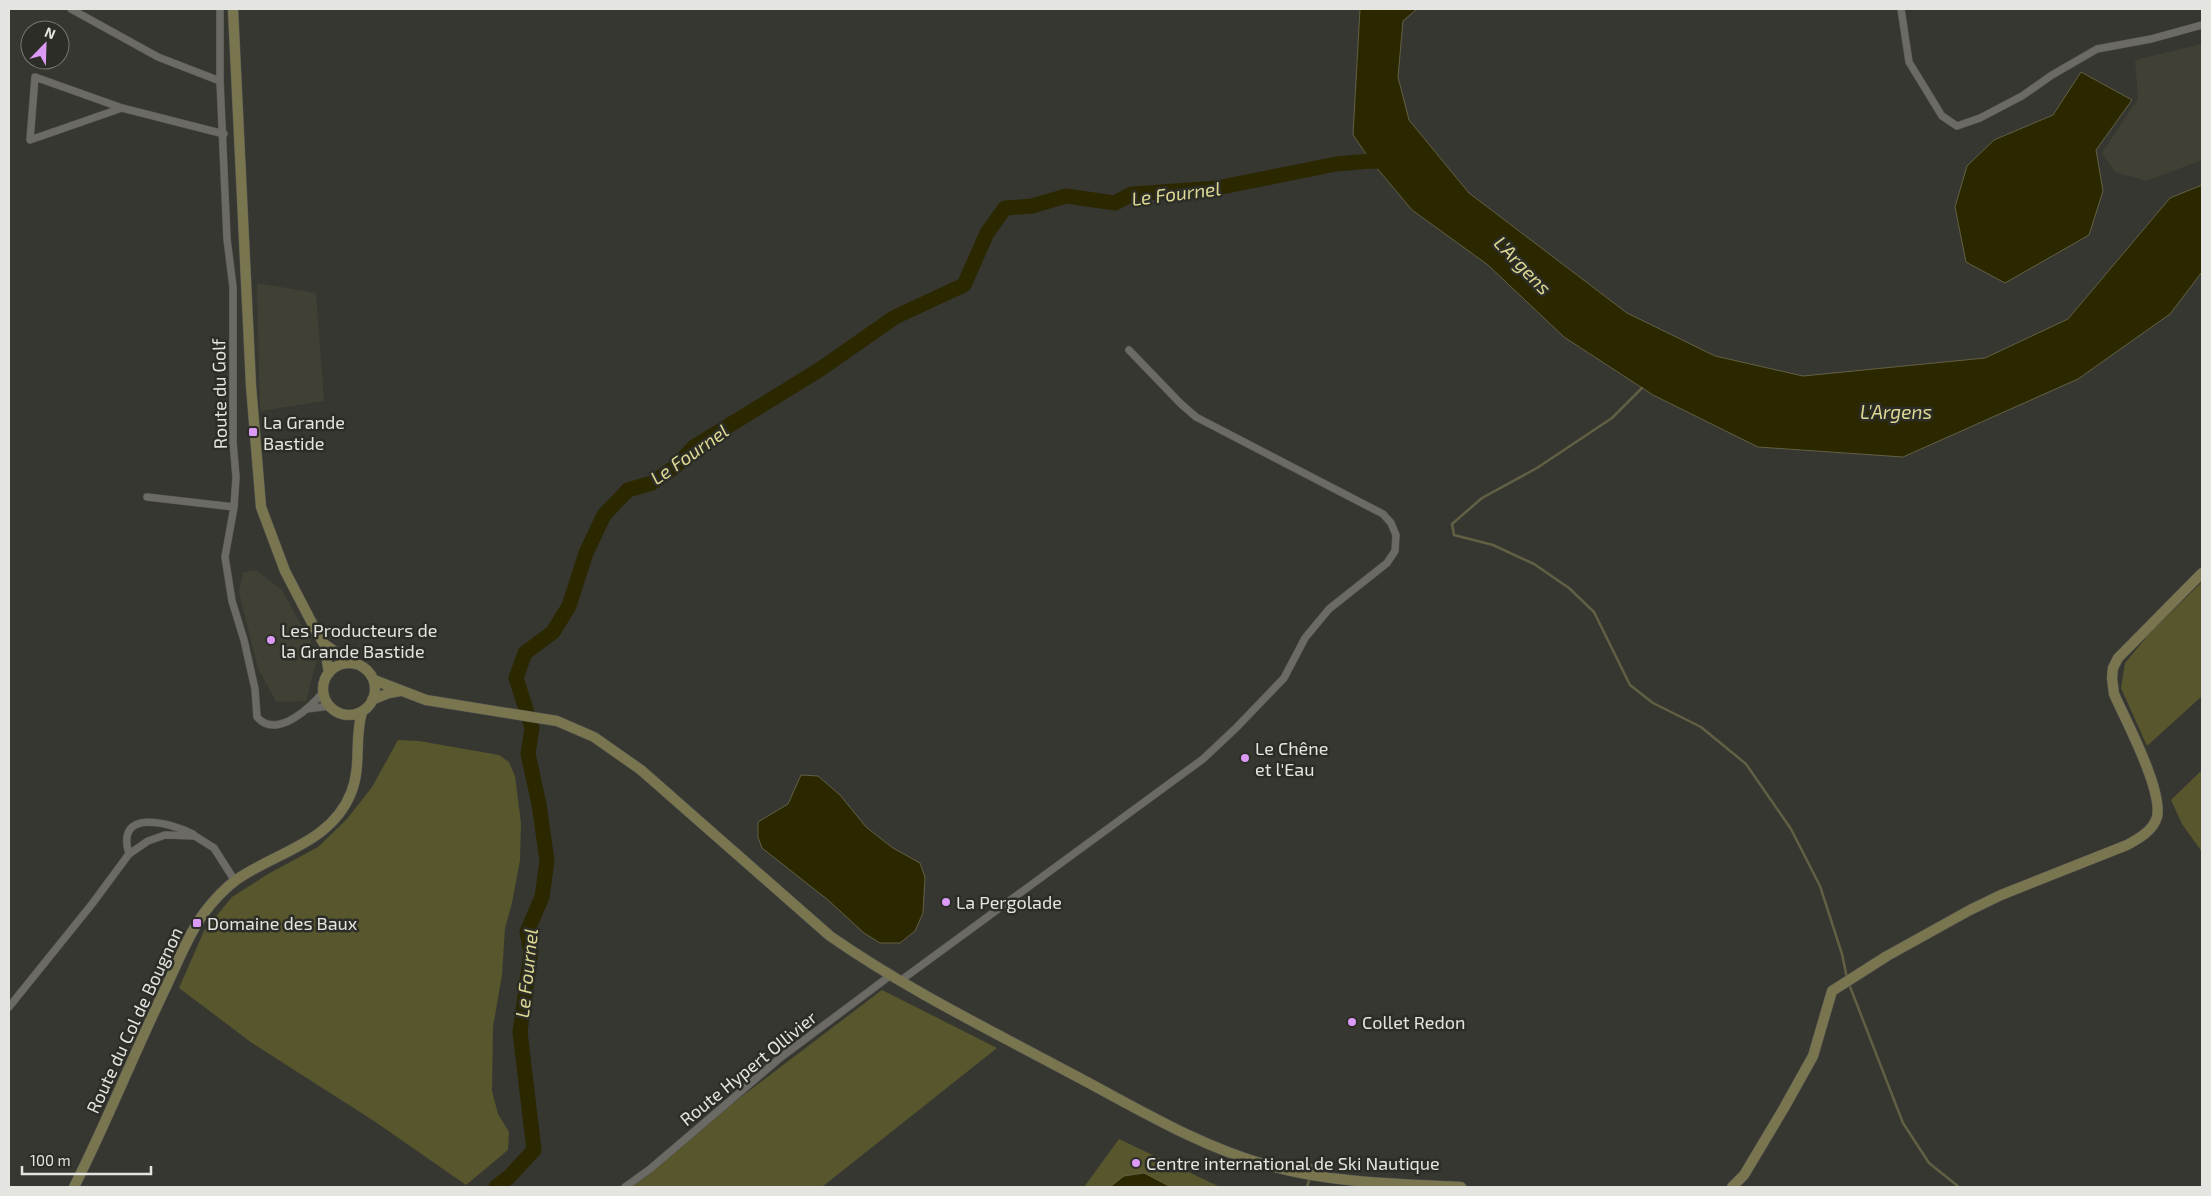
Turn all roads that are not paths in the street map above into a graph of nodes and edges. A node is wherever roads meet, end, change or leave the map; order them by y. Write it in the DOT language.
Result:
graph roads {
  1 [pos="71,9"];
  2 [pos="220,9"];
  3 [pos="233,9"];
  4 [pos="1901,9"];
  5 [pos="2202,25"];
  6 [pos="220,81"];
  7 [pos="122,108"];
  8 [pos="224,134"];
  9 [pos="1129,350"];
  10 [pos="146,497"];
  11 [pos="234,507"];
  12 [pos="2202,573"];
  13 [pos="324,644"];
  14 [pos="352,663"];
  15 [pos="329,673"];
  16 [pos="374,680"];
  17 [pos="324,691"];
  18 [pos="401,691"];
  19 [pos="372,700"];
  20 [pos="330,706"];
  21 [pos="307,709"];
  22 [pos="362,712"];
  23 [pos="344,713"];
  24 [pos="357,728"];
  25 [pos="195,836"];
  26 [pos="129,854"];
  27 [pos="235,881"];
  28 [pos="890,975"];
  29 [pos="900,981"];
  30 [pos="9,1007"];
  31 [pos="1744,1175"];
  32 [pos="74,1187"];
  33 [pos="625,1187"];
  34 [pos="1461,1187"];
  35 [pos="1732,1187"];
  36 [pos="1744,1187"];
  1 -- 6 [label="street"];
  2 -- 6 [label="street, Route du Golf"];
  3 -- 13 [label="main road"];
  4 -- 5 [label="street"];
  6 -- 8 [label="street, Route du Golf"];
  7 -- 7 [label="street"];
  7 -- 8 [label="street"];
  8 -- 11 [label="street, Route du Golf"];
  9 -- 29 [label="street"];
  10 -- 11 [label="street"];
  11 -- 21 [label="street, Route du Golf"];
  12 -- 31 [label="main road"];
  13 -- 14 [label="main road"];
  13 -- 15 [label="main road"];
  14 -- 15 [label="main road"];
  14 -- 16 [label="main road"];
  15 -- 17 [label="main road"];
  16 -- 18 [label="main road"];
  16 -- 19 [label="main road"];
  17 -- 20 [label="main road"];
  17 -- 21 [label="street, Route du Golf"];
  18 -- 19 [label="main road"];
  18 -- 28 [label="main road"];
  19 -- 22 [label="main road"];
  20 -- 21 [label="street, Route du Golf"];
  20 -- 23 [label="main road"];
  22 -- 23 [label="main road"];
  22 -- 24 [label="main road, Route du Col de Bougnon"];
  23 -- 24 [label="main road"];
  24 -- 27 [label="main road, Route du Col de Bougnon"];
  25 -- 26 [label="street"];
  25 -- 26 [label="street"];
  25 -- 27 [label="street"];
  26 -- 30 [label="street"];
  27 -- 32 [label="main road, Route du Col de Bougnon"];
  28 -- 29 [label="main road"];
  28 -- 33 [label="street, Route Hypert Ollivier"];
  29 -- 34 [label="main road"];
  31 -- 35 [label="main road"];
  31 -- 36 [label="main road"];
}
